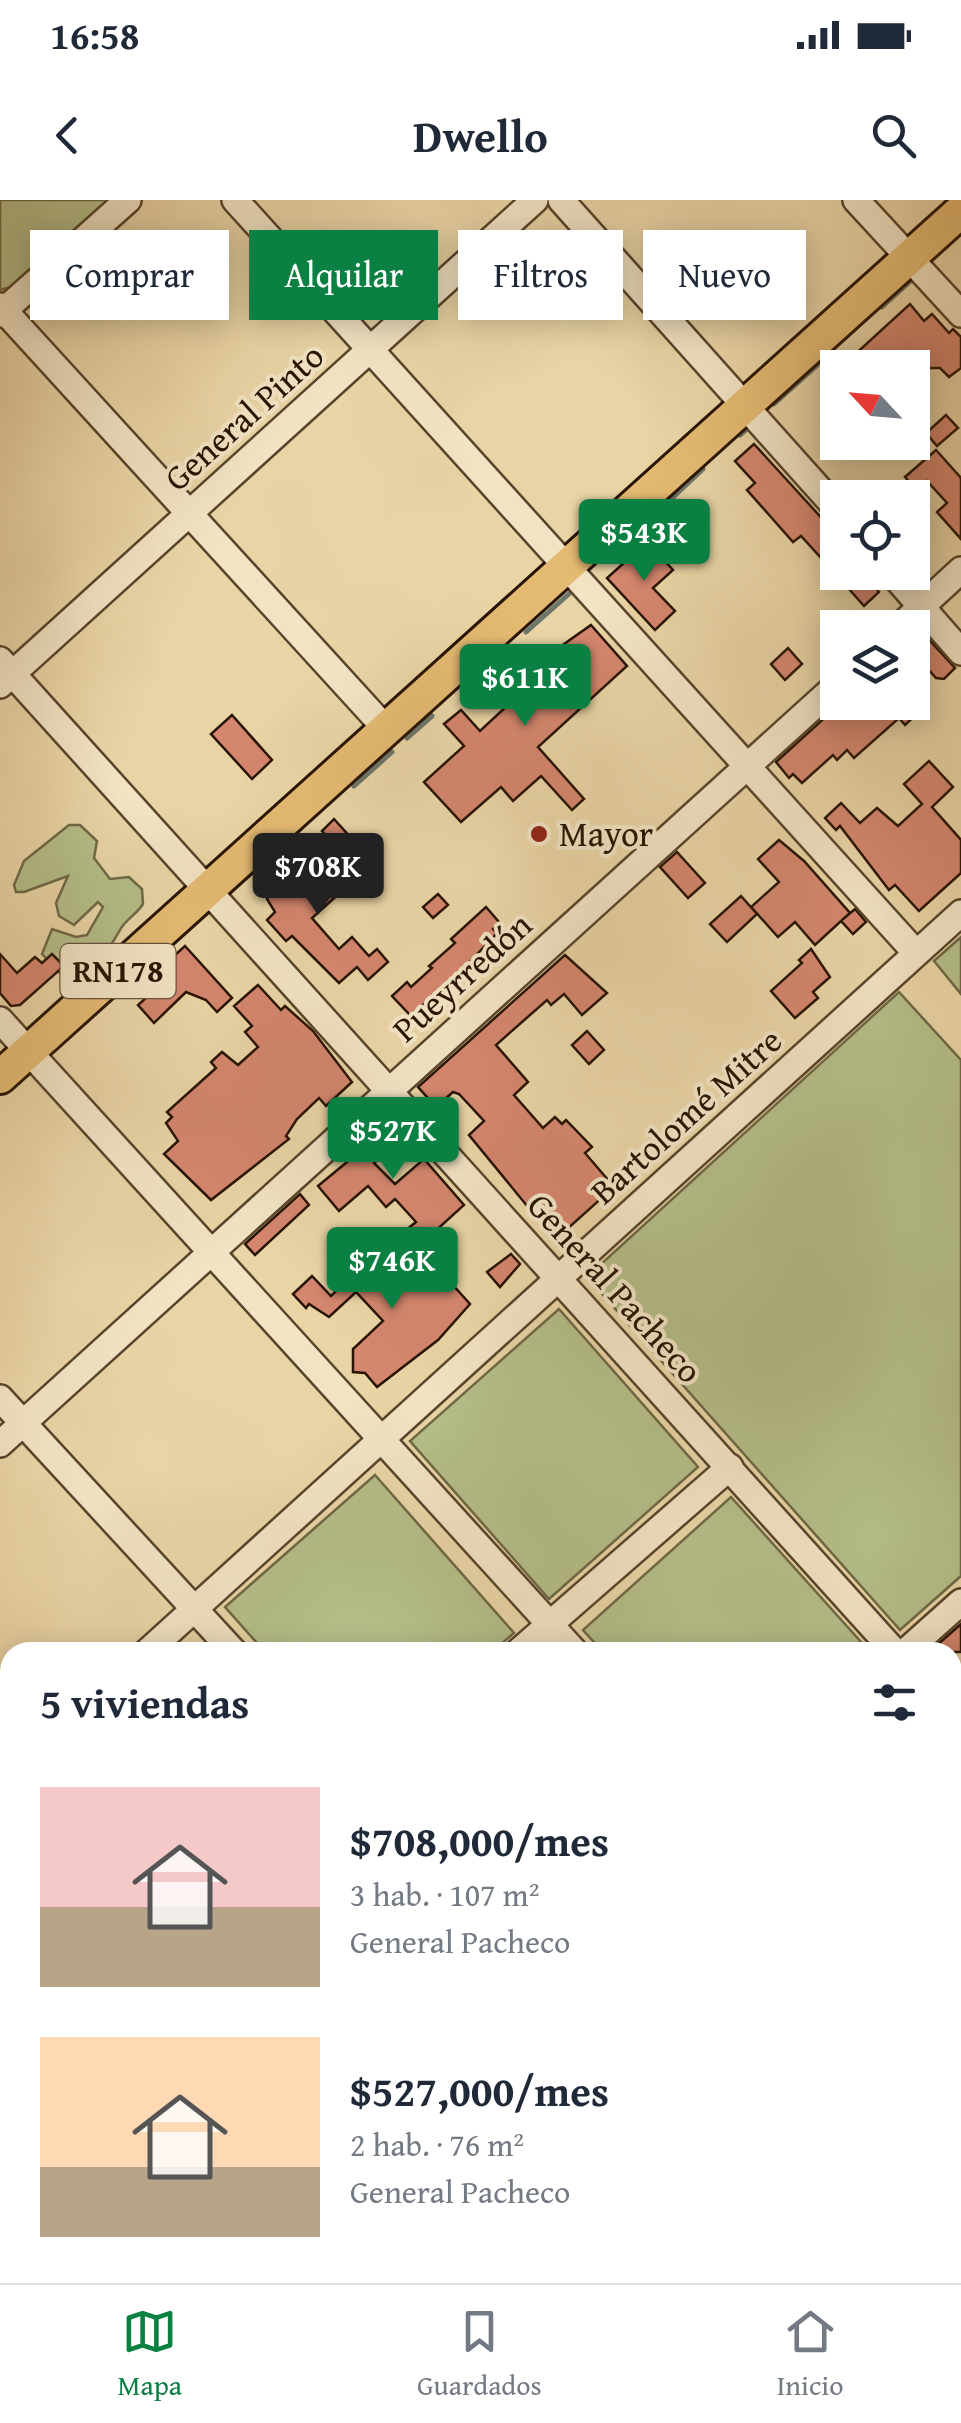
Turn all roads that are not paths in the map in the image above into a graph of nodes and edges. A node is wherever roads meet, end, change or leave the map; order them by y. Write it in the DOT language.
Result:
graph roads {
  1 [pos="128,200"];
  2 [pos="235,200"];
  3 [pos="535,200"];
  4 [pos="561,200"];
  5 [pos="856,200"];
  6 [pos="961,212"];
  7 [pos="909,258"];
  8 [pos="1,310"];
  9 [pos="961,314"];
  10 [pos="370,350"];
  11 [pos="746,402"];
  12 [pos="820,489"];
  13 [pos="191,512"];
  14 [pos="566,567"];
  15 [pos="961,570"];
  16 [pos="906,590"];
  17 [pos="920,606"];
  18 [pos="916,610"];
  19 [pos="961,652"];
  20 [pos="4,673"];
  21 [pos="820,701"];
  22 [pos="386,729"];
  23 [pos="749,767"];
  24 [pos="207,890"];
  25 [pos="961,913"];
  26 [pos="916,954"];
  27 [pos="0,1020"];
  28 [pos="29,1051"];
  29 [pos="0,1077"];
  30 [pos="390,1089"];
  31 [pos="209,1253"];
  32 [pos="560,1278"];
  33 [pos="0,1398"];
  34 [pos="23,1423"];
  35 [pos="380,1442"];
  36 [pos="0,1444"];
  37 [pos="730,1468"];
  38 [pos="961,1602"];
  39 [pos="194,1610"];
  40 [pos="550,1624"];
  41 [pos="158,1642"];
  42 [pos="224,1642"];
  43 [pos="529,1642"];
  44 [pos="566,1642"];
  45 [pos="886,1642"];
  46 [pos="916,1642"];
  1 -- 8 [label="street"];
  2 -- 10 [label="street"];
  3 -- 10 [label="street, General Pinto"];
  4 -- 11 [label="street"];
  5 -- 7 [label="street"];
  6 -- 7 [label="main road, RN178"];
  7 -- 9 [label="street"];
  7 -- 11 [label="main road, RN178"];
  8 -- 13 [label="street"];
  10 -- 13 [label="street, General Pinto"];
  10 -- 14 [label="street"];
  11 -- 12 [label="street"];
  11 -- 14 [label="main road, RN178"];
  13 -- 20 [label="street, General Pinto"];
  13 -- 22 [label="street"];
  14 -- 22 [label="main road, RN178"];
  14 -- 23 [label="street"];
  15 -- 17 [label="street"];
  16 -- 17 [label="street"];
  17 -- 18 [label="street"];
  17 -- 19 [label="street"];
  20 -- 24 [label="street, General Pacheco"];
  21 -- 23 [label="street, Pueyrredón"];
  22 -- 24 [label="main road, RN178"];
  23 -- 26 [label="street"];
  23 -- 30 [label="street, Pueyrredón"];
  24 -- 28 [label="main road, RN178"];
  24 -- 30 [label="street, General Pacheco"];
  25 -- 26 [label="street, Bartolomé Mitre"];
  26 -- 32 [label="street, Bartolomé Mitre"];
  27 -- 28 [label="street"];
  28 -- 29 [label="main road, RN178"];
  28 -- 31 [label="street"];
  30 -- 31 [label="street, Pueyrredón"];
  30 -- 32 [label="street, General Pacheco"];
  31 -- 34 [label="street, Pueyrredón"];
  31 -- 35 [label="street"];
  32 -- 35 [label="street, Bartolomé Mitre"];
  32 -- 37 [label="street, General Pacheco"];
  33 -- 34 [label="street"];
  34 -- 36 [label="street, Pueyrredón"];
  34 -- 39 [label="street"];
  35 -- 39 [label="street, Bartolomé Mitre"];
  35 -- 40 [label="street"];
  37 -- 40 [label="street"];
  37 -- 45 [label="street, General Pacheco"];
  38 -- 46 [label="street"];
  39 -- 41 [label="street, Bartolomé Mitre"];
  39 -- 42 [label="street"];
  40 -- 43 [label="street"];
  40 -- 44 [label="street"];
}
